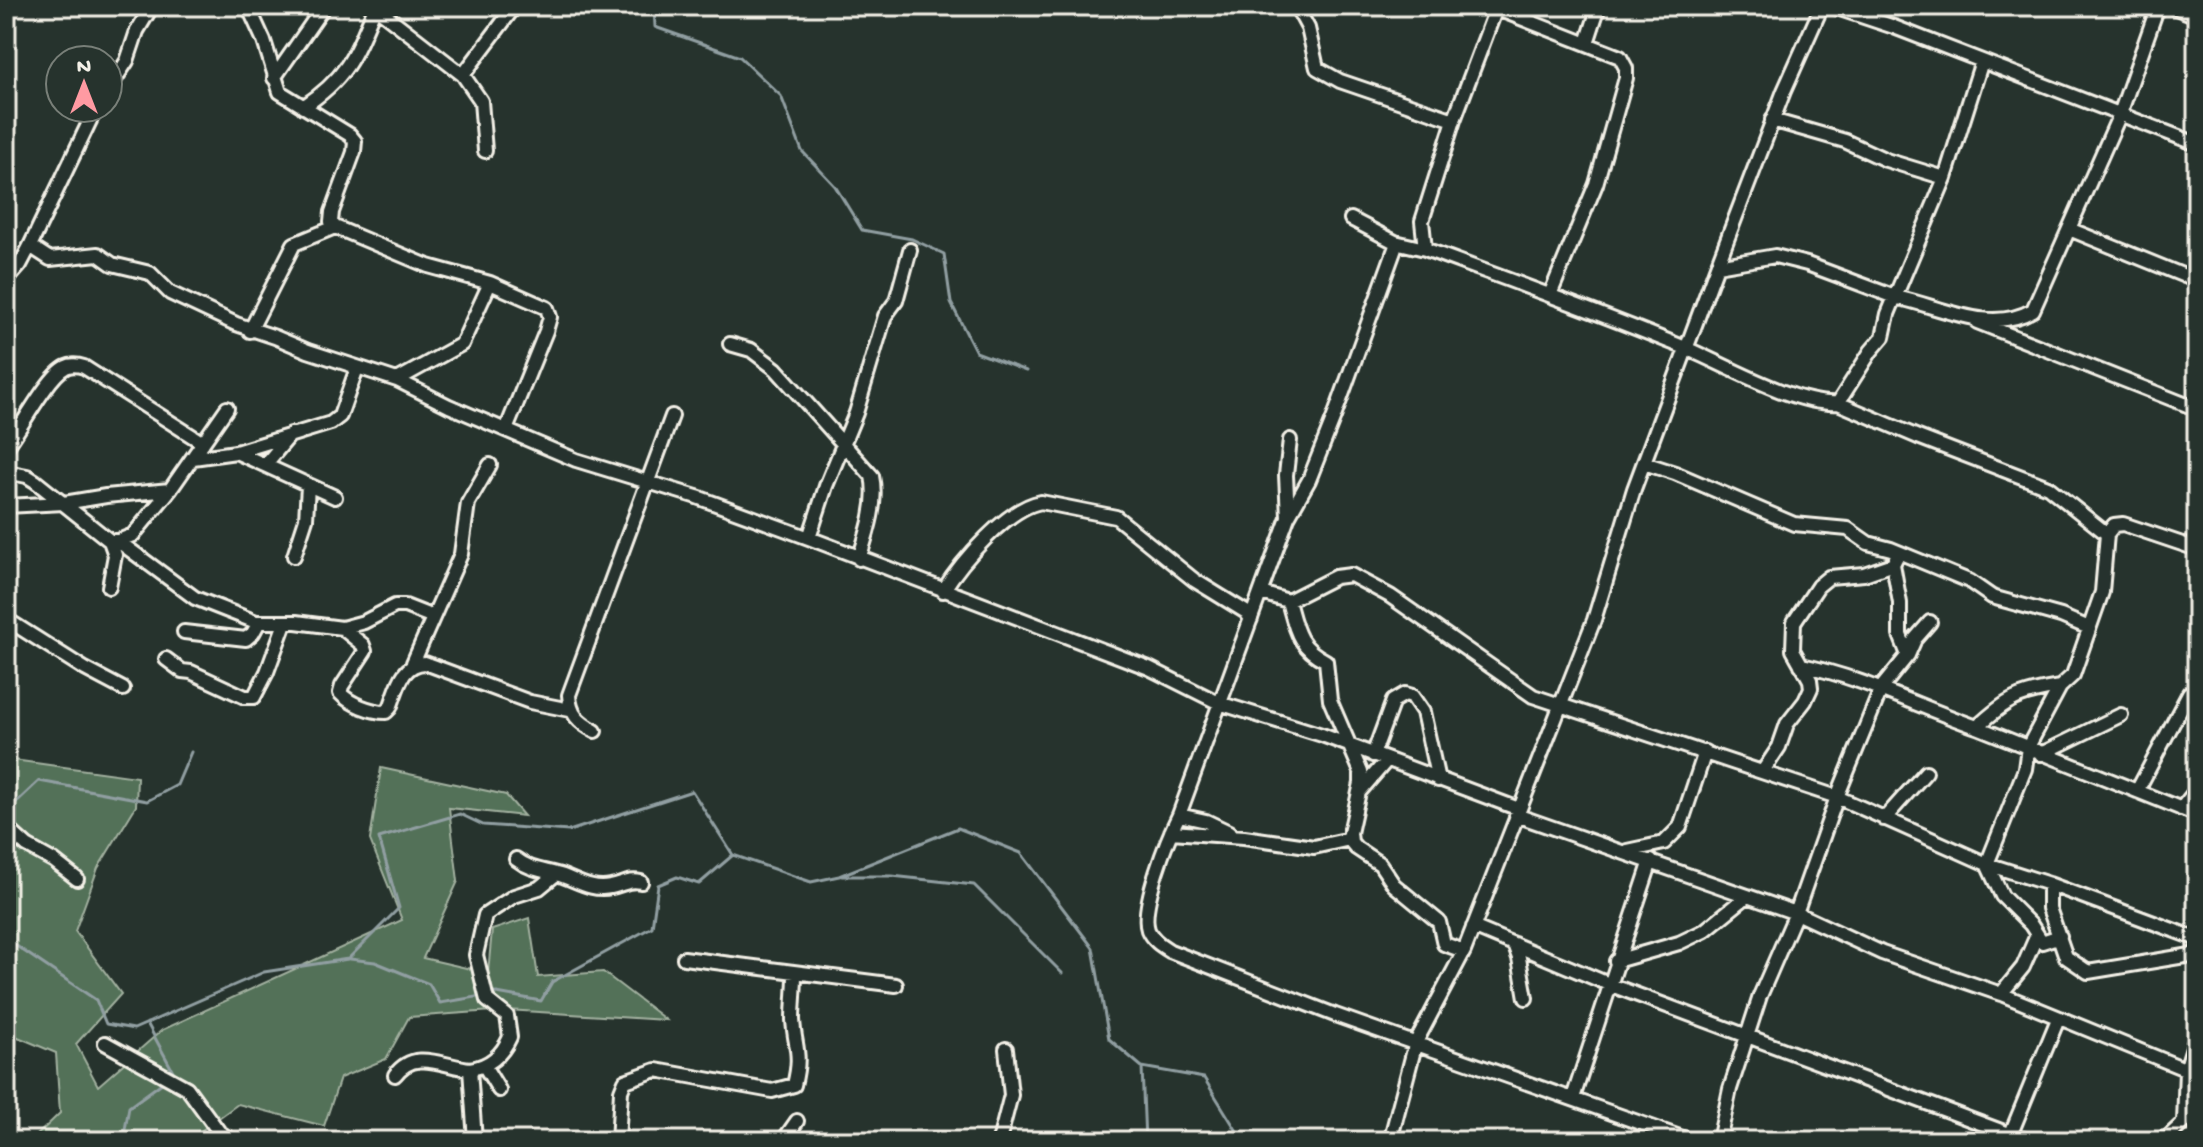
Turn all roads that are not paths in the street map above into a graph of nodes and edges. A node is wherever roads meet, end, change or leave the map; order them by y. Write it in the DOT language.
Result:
graph roads {
  1 [pos="152,6"];
  2 [pos="248,6"];
  3 [pos="324,6"];
  4 [pos="374,6"];
  5 [pos="515,6"];
  6 [pos="1296,6"];
  7 [pos="1599,6"];
  8 [pos="1822,6"];
  9 [pos="1831,6"];
  10 [pos="2158,6"];
  11 [pos="2171,6"];
  12 [pos="1494,7"];
  13 [pos="2197,16"];
  14 [pos="1587,43"];
  15 [pos="1982,61"];
  16 [pos="124,66"];
  17 [pos="463,75"];
  18 [pos="274,78"];
  19 [pos="303,107"];
  20 [pos="2120,114"];
  21 [pos="1454,120"];
  22 [pos="1772,120"];
  23 [pos="88,124"];
  24 [pos="2197,144"];
  25 [pos="485,151"];
  26 [pos="1945,178"];
  27 [pos="1351,219"];
  28 [pos="335,227"];
  29 [pos="2069,229"];
  30 [pos="1397,243"];
  31 [pos="30,246"];
  32 [pos="1425,249"];
  33 [pos="910,250"];
  34 [pos="1717,266"];
  35 [pos="6,281"];
  36 [pos="2197,281"];
  37 [pos="490,283"];
  38 [pos="1550,295"];
  39 [pos="1895,297"];
  40 [pos="1969,319"];
  41 [pos="250,331"];
  42 [pos="730,344"];
  43 [pos="1687,348"];
  44 [pos="357,368"];
  45 [pos="397,380"];
  46 [pos="1838,403"];
  47 [pos="227,408"];
  48 [pos="2197,409"];
  49 [pos="672,416"];
  50 [pos="506,430"];
  51 [pos="292,434"];
  52 [pos="1290,440"];
  53 [pos="844,442"];
  54 [pos="203,443"];
  55 [pos="6,448"];
  56 [pos="236,452"];
  57 [pos="193,458"];
  58 [pos="1644,463"];
  59 [pos="265,465"];
  60 [pos="490,465"];
  61 [pos="6,472"];
  62 [pos="646,483"];
  63 [pos="308,486"];
  64 [pos="170,490"];
  65 [pos="335,497"];
  66 [pos="64,503"];
  67 [pos="6,506"];
  68 [pos="1288,517"];
  69 [pos="2107,534"];
  70 [pos="809,538"];
  71 [pos="114,541"];
  72 [pos="2197,549"];
  73 [pos="294,556"];
  74 [pos="859,559"];
  75 [pos="1896,559"];
  76 [pos="109,587"];
  77 [pos="943,591"];
  78 [pos="1261,593"];
  79 [pos="1288,601"];
  80 [pos="433,617"];
  81 [pos="6,619"];
  82 [pos="1251,619"];
  83 [pos="259,622"];
  84 [pos="1930,622"];
  85 [pos="285,623"];
  86 [pos="342,628"];
  87 [pos="2089,628"];
  88 [pos="184,632"];
  89 [pos="1908,655"];
  90 [pos="166,659"];
  91 [pos="413,663"];
  92 [pos="1801,665"];
  93 [pos="1882,687"];
  94 [pos="2060,687"];
  95 [pos="2197,688"];
  96 [pos="123,689"];
  97 [pos="1219,703"];
  98 [pos="1559,705"];
  99 [pos="570,710"];
  100 [pos="2121,715"];
  101 [pos="1977,727"];
  102 [pos="595,731"];
  103 [pos="1348,746"];
  104 [pos="2028,747"];
  105 [pos="1705,752"];
  106 [pos="2041,754"];
  107 [pos="1373,755"];
  108 [pos="1387,760"];
  109 [pos="1763,771"];
  110 [pos="1926,772"];
  111 [pos="1438,780"];
  112 [pos="2197,789"];
  113 [pos="2137,791"];
  114 [pos="1359,793"];
  115 [pos="1837,797"];
  116 [pos="2181,809"];
  117 [pos="1518,812"];
  118 [pos="1179,815"];
  119 [pos="2197,815"];
  120 [pos="1884,819"];
  121 [pos="6,827"];
  122 [pos="1171,832"];
  123 [pos="1244,837"];
  124 [pos="1350,839"];
  125 [pos="1623,852"];
  126 [pos="516,859"];
  127 [pos="1651,861"];
  128 [pos="1987,864"];
  129 [pos="556,874"];
  130 [pos="77,879"];
  131 [pos="641,882"];
  132 [pos="2049,884"];
  133 [pos="1747,896"];
  134 [pos="1796,913"];
  135 [pos="1473,927"];
  136 [pos="2037,935"];
  137 [pos="2060,936"];
  138 [pos="2197,939"];
  139 [pos="1514,944"];
  140 [pos="1464,951"];
  141 [pos="2197,954"];
  142 [pos="684,958"];
  143 [pos="1616,961"];
  144 [pos="795,974"];
  145 [pos="896,985"];
  146 [pos="1611,985"];
  147 [pos="2001,994"];
  148 [pos="1526,998"];
  149 [pos="2058,1019"];
  150 [pos="2197,1034"];
  151 [pos="1747,1036"];
  152 [pos="1416,1042"];
  153 [pos="105,1043"];
  154 [pos="1006,1049"];
  155 [pos="485,1067"];
  156 [pos="470,1069"];
  157 [pos="2191,1072"];
  158 [pos="395,1075"];
  159 [pos="499,1090"];
  160 [pos="1573,1098"];
  161 [pos="797,1121"];
  162 [pos="2010,1136"];
  163 [pos="233,1141"];
  164 [pos="475,1141"];
  165 [pos="618,1141"];
  166 [pos="783,1141"];
  167 [pos="999,1141"];
  168 [pos="1390,1141"];
  169 [pos="1691,1141"];
  170 [pos="1719,1141"];
  171 [pos="2028,1141"];
  172 [pos="2153,1141"];
  1 -- 16 [label="street"];
  2 -- 18 [label="street"];
  3 -- 18 [label="street"];
  4 -- 17 [label="street"];
  4 -- 19 [label="street"];
  5 -- 17 [label="street"];
  6 -- 21 [label="street"];
  7 -- 14 [label="street"];
  8 -- 22 [label="street"];
  9 -- 15 [label="street"];
  10 -- 20 [label="street"];
  11 -- 13 [label="street"];
  12 -- 14 [label="street"];
  12 -- 21 [label="street"];
  14 -- 38 [label="street"];
  15 -- 20 [label="street"];
  15 -- 26 [label="street"];
  17 -- 25 [label="street"];
  18 -- 19 [label="street"];
  19 -- 28 [label="street"];
  20 -- 24 [label="street"];
  20 -- 29 [label="street"];
  21 -- 32 [label="street"];
  22 -- 26 [label="street"];
  22 -- 34 [label="street"];
  23 -- 31 [label="street"];
  26 -- 39 [label="street"];
  27 -- 30 [label="street"];
  28 -- 37 [label="street"];
  28 -- 41 [label="street"];
  29 -- 36 [label="street"];
  29 -- 40 [label="street"];
  30 -- 32 [label="street"];
  30 -- 68 [label="street"];
  31 -- 35 [label="street"];
  31 -- 41 [label="street"];
  32 -- 38 [label="street"];
  33 -- 53 [label="street"];
  34 -- 39 [label="street"];
  34 -- 43 [label="street"];
  37 -- 45 [label="street"];
  37 -- 50 [label="street"];
  38 -- 43 [label="street"];
  39 -- 40 [label="street"];
  39 -- 46 [label="street"];
  40 -- 48 [label="street"];
  41 -- 44 [label="street"];
  42 -- 53 [label="street"];
  43 -- 46 [label="street"];
  43 -- 58 [label="street"];
  44 -- 45 [label="street"];
  44 -- 51 [label="street"];
  45 -- 50 [label="street"];
  46 -- 69 [label="street"];
  47 -- 54 [label="street"];
  49 -- 62 [label="street"];
  50 -- 62 [label="street"];
  51 -- 56 [label="street"];
  51 -- 59 [label="street"];
  52 -- 68 [label="street"];
  53 -- 70 [label="street"];
  53 -- 74 [label="street"];
  54 -- 55 [label="street"];
  54 -- 57 [label="street"];
  56 -- 57 [label="street"];
  56 -- 59 [label="street"];
  57 -- 64 [label="street"];
  58 -- 75 [label="street"];
  58 -- 98 [label="street"];
  59 -- 63 [label="street"];
  60 -- 80 [label="street"];
  61 -- 66 [label="street"];
  62 -- 70 [label="street"];
  62 -- 99 [label="street"];
  63 -- 65 [label="street"];
  63 -- 73 [label="street"];
  64 -- 66 [label="street"];
  64 -- 71 [label="street"];
  66 -- 67 [label="street"];
  66 -- 71 [label="street"];
  68 -- 78 [label="street"];
  69 -- 72 [label="street"];
  69 -- 87 [label="street"];
  70 -- 74 [label="street"];
  71 -- 76 [label="street"];
  71 -- 83 [label="street"];
  74 -- 77 [label="street"];
  75 -- 87 [label="street"];
  75 -- 89 [label="street"];
  75 -- 92 [label="street"];
  77 -- 82 [label="street"];
  77 -- 97 [label="street"];
  78 -- 79 [label="street"];
  78 -- 82 [label="street"];
  79 -- 98 [label="street"];
  79 -- 103 [label="street"];
  80 -- 86 [label="street"];
  80 -- 91 [label="street"];
  81 -- 96 [label="street"];
  82 -- 97 [label="street"];
  83 -- 85 [label="street"];
  83 -- 88 [label="street"];
  84 -- 89 [label="street"];
  85 -- 86 [label="street"];
  85 -- 90 [label="street"];
  86 -- 91 [label="street"];
  87 -- 94 [label="street"];
  89 -- 93 [label="street"];
  91 -- 99 [label="street"];
  92 -- 93 [label="street"];
  92 -- 109 [label="street"];
  93 -- 101 [label="street"];
  93 -- 115 [label="street"];
  94 -- 101 [label="street"];
  94 -- 104 [label="street"];
  95 -- 113 [label="street"];
  97 -- 103 [label="street"];
  97 -- 118 [label="street"];
  98 -- 105 [label="street"];
  98 -- 117 [label="street"];
  99 -- 102 [label="street"];
  100 -- 106 [label="street"];
  101 -- 104 [label="street"];
  103 -- 107 [label="street"];
  103 -- 114 [label="street"];
  104 -- 106 [label="street"];
  104 -- 128 [label="street"];
  105 -- 109 [label="street"];
  105 -- 125 [label="street"];
  106 -- 113 [label="street"];
  107 -- 108 [label="street"];
  107 -- 111 [label="street"];
  108 -- 111 [label="street"];
  108 -- 114 [label="street"];
  109 -- 115 [label="street"];
  110 -- 120 [label="street"];
  111 -- 117 [label="street"];
  112 -- 116 [label="street"];
  113 -- 116 [label="street"];
  114 -- 124 [label="street"];
  115 -- 120 [label="street"];
  115 -- 134 [label="street"];
  116 -- 119 [label="street"];
  117 -- 125 [label="street"];
  117 -- 135 [label="street"];
  118 -- 122 [label="street"];
  118 -- 123 [label="street"];
  120 -- 128 [label="street"];
  121 -- 130 [label="street"];
  122 -- 123 [label="street"];
  122 -- 152 [label="street"];
  123 -- 124 [label="street"];
  124 -- 140 [label="street"];
  125 -- 127 [label="street"];
  126 -- 129 [label="street"];
  127 -- 133 [label="street"];
  127 -- 143 [label="street"];
  128 -- 132 [label="street"];
  128 -- 136 [label="street"];
  129 -- 131 [label="street"];
  129 -- 155 [label="street"];
  132 -- 137 [label="street"];
  132 -- 138 [label="street"];
  133 -- 134 [label="street"];
  133 -- 143 [label="street"];
  134 -- 147 [label="street"];
  134 -- 151 [label="street"];
  135 -- 139 [label="street"];
  135 -- 140 [label="street"];
  136 -- 137 [label="street"];
  136 -- 147 [label="street"];
  137 -- 141 [label="street"];
  139 -- 146 [label="street"];
  139 -- 148 [label="street"];
  140 -- 152 [label="street"];
  142 -- 144 [label="street"];
  143 -- 146 [label="street"];
  144 -- 145 [label="street"];
  144 -- 165 [label="street"];
  146 -- 151 [label="street"];
  146 -- 160 [label="street"];
  147 -- 149 [label="street"];
  149 -- 157 [label="street"];
  149 -- 162 [label="street"];
  150 -- 157 [label="street"];
  151 -- 162 [label="street"];
  151 -- 170 [label="street"];
  152 -- 160 [label="street"];
  152 -- 168 [label="street"];
  153 -- 163 [label="street"];
  154 -- 167 [label="street"];
  155 -- 156 [label="street"];
  155 -- 159 [label="street"];
  156 -- 158 [label="street"];
  156 -- 164 [label="street"];
  157 -- 172 [label="street"];
  160 -- 169 [label="street"];
  161 -- 166 [label="street"];
  162 -- 171 [label="street"];
}
